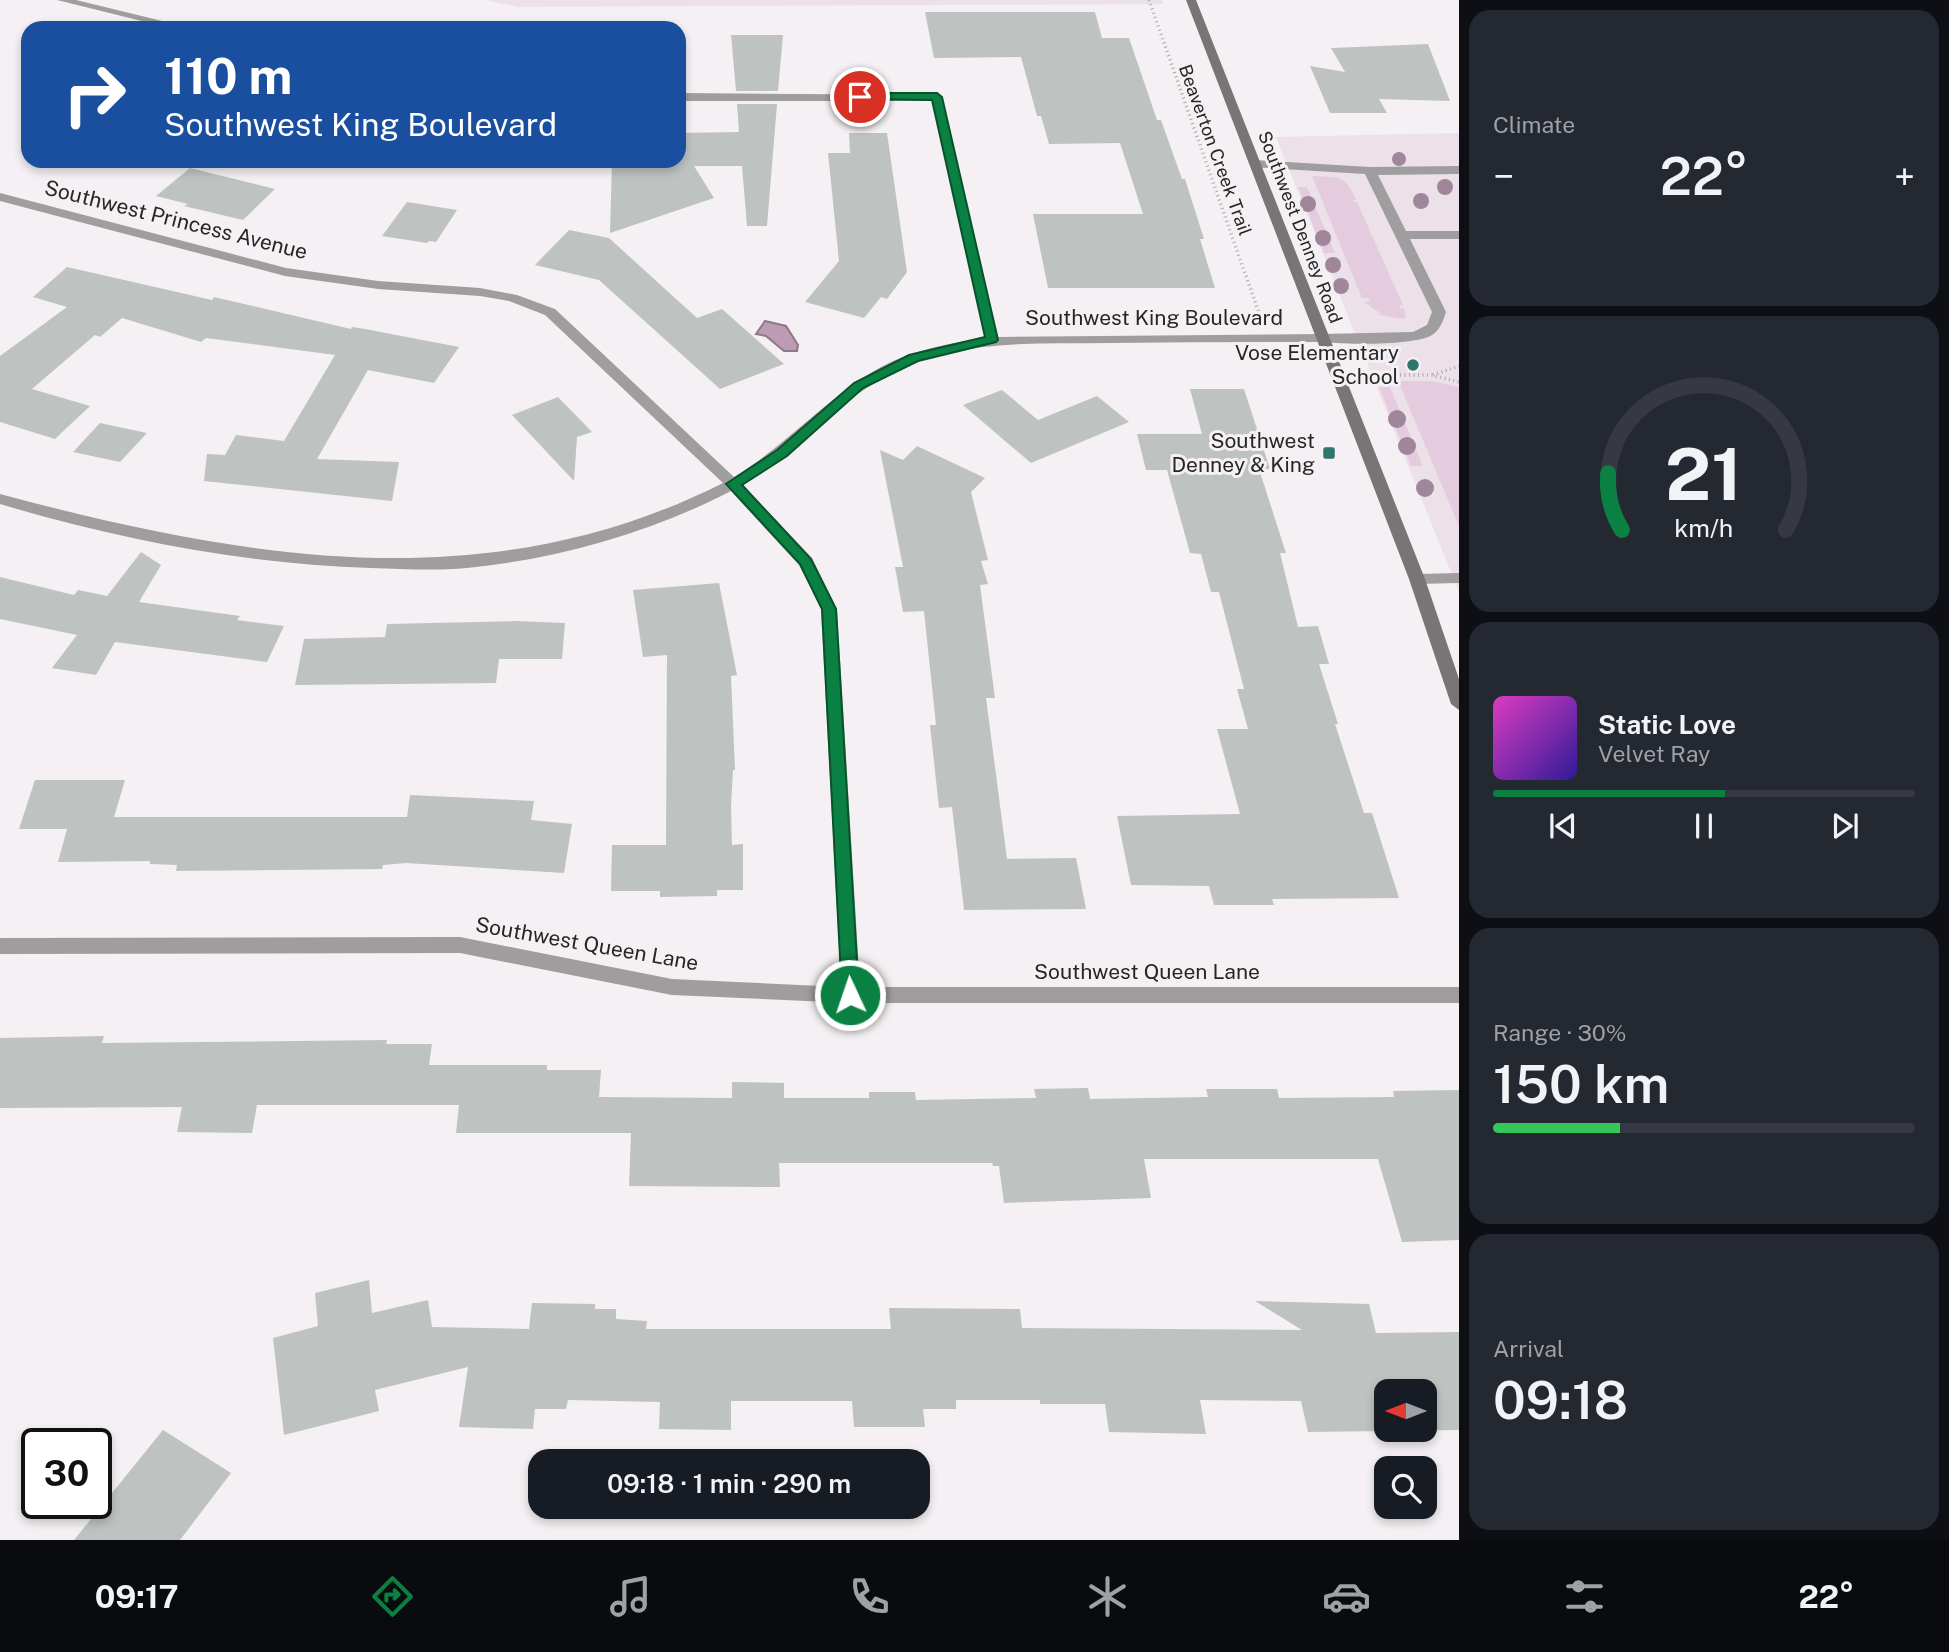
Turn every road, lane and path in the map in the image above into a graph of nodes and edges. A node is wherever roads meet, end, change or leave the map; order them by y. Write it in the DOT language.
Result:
graph roads {
  1 [pos="62,0"];
  2 [pos="1149,0"];
  3 [pos="1191,0"];
  4 [pos="154,21"];
  5 [pos="686,97"];
  6 [pos="1255,164"];
  7 [pos="1459,170"];
  8 [pos="1370,171"];
  9 [pos="0,197"];
  10 [pos="1401,235"];
  11 [pos="1459,235"];
  12 [pos="1257,309"];
  13 [pos="1322,338"];
  14 [pos="992,340"];
  15 [pos="1459,366"];
  16 [pos="1391,375"];
  17 [pos="1432,375"];
  18 [pos="1459,382"];
  19 [pos="733,484"];
  20 [pos="0,499"];
  21 [pos="1459,578"];
  22 [pos="1417,579"];
  23 [pos="1459,704"];
  24 [pos="0,946"];
  25 [pos="850,995"];
  26 [pos="1459,995"];
  1 -- 4 [label="street"];
  2 -- 12 [label="path, Beaverton Creek Trail"];
  3 -- 6 [label="street, Southwest Denney Road"];
  5 -- 14 [label="street"];
  6 -- 8 [label="street"];
  6 -- 13 [label="street, Southwest Denney Road"];
  7 -- 8 [label="street"];
  8 -- 10 [label="street"];
  9 -- 19 [label="street, Southwest Princess Avenue"];
  10 -- 11 [label="street"];
  10 -- 13 [label="street, Southwest King Boulevard"];
  13 -- 14 [label="street, Southwest King Boulevard"];
  13 -- 22 [label="street, Southwest Denney Road"];
  14 -- 19 [label="street, Southwest King Boulevard"];
  15 -- 17 [label="path"];
  16 -- 17 [label="path"];
  17 -- 18 [label="path"];
  19 -- 20 [label="street, Southwest King Boulevard"];
  19 -- 25 [label="street, Southwest Princess Avenue"];
  21 -- 22 [label="street"];
  22 -- 23 [label="street, Southwest Denney Road"];
  24 -- 25 [label="street, Southwest Queen Lane"];
  25 -- 26 [label="street, Southwest Queen Lane"];
}
